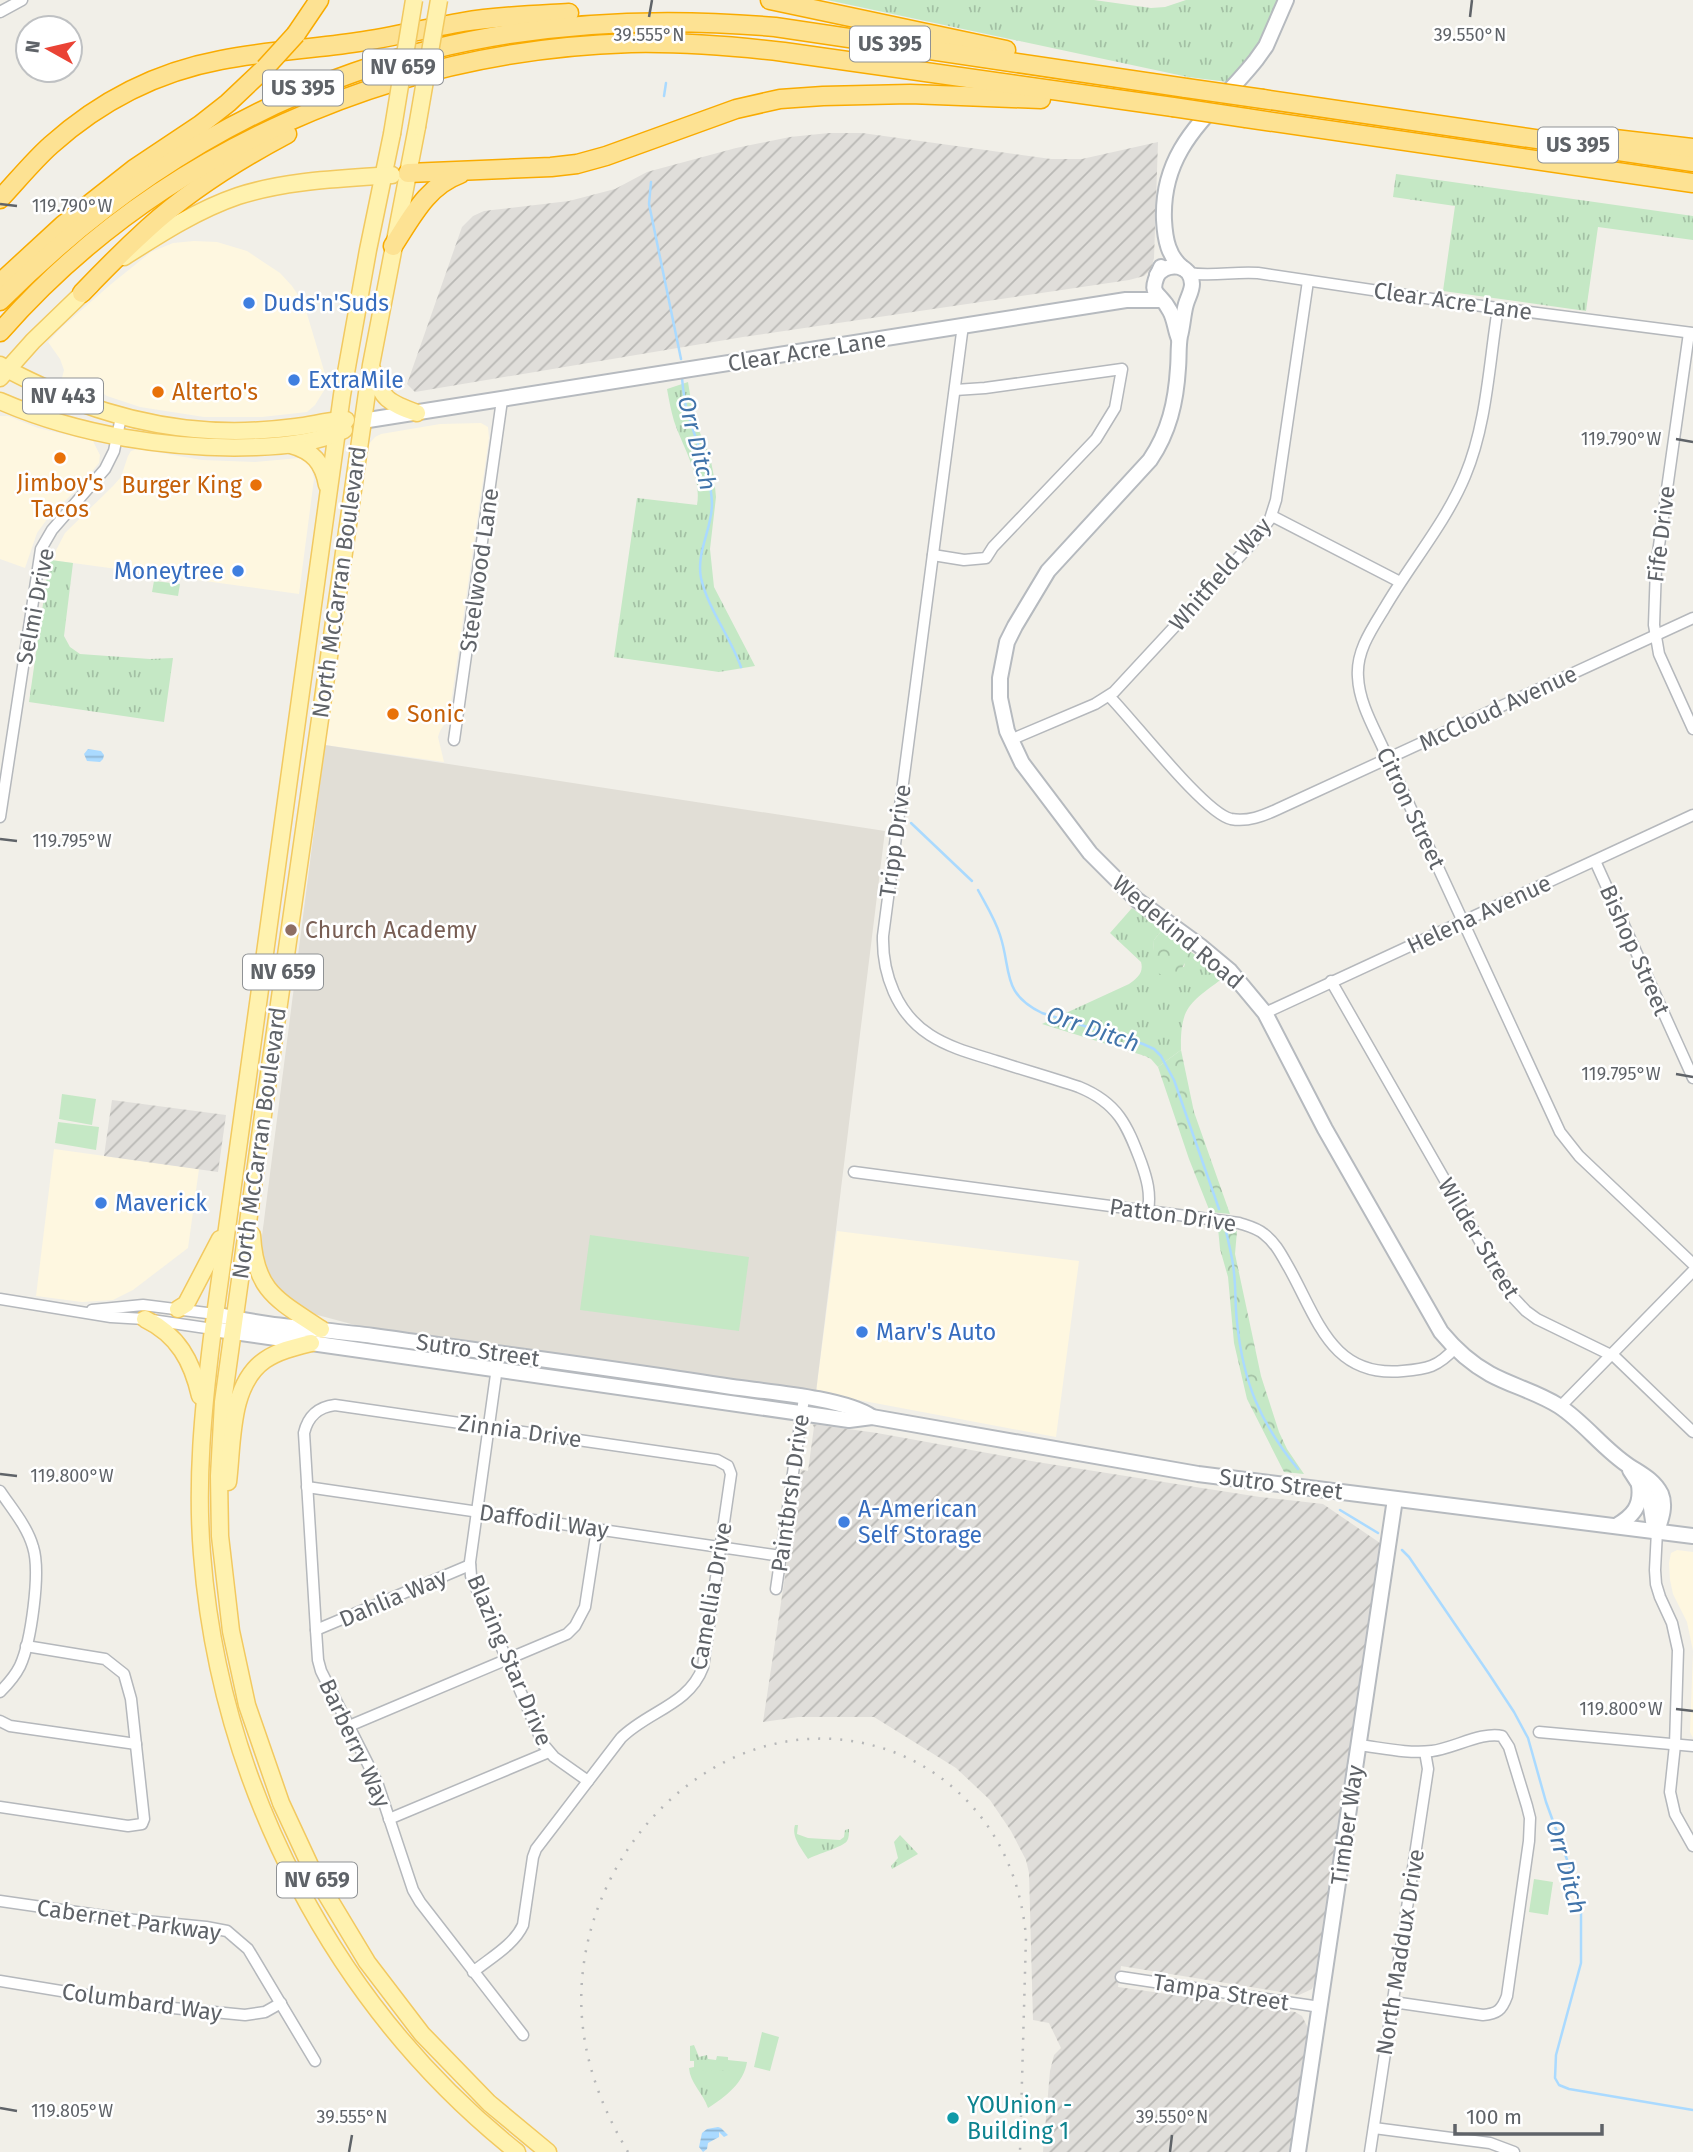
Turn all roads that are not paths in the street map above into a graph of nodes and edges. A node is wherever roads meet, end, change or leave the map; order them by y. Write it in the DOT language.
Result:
graph roads {
  1 [pos="22,0"];
  2 [pos="319,0"];
  3 [pos="414,0"];
  4 [pos="439,0"];
  5 [pos="770,0"];
  6 [pos="1286,0"];
  7 [pos="0,12"];
  8 [pos="667,19"];
  9 [pos="421,74"];
  10 [pos="1111,76"];
  11 [pos="1143,103"];
  12 [pos="1463,128"];
  13 [pos="1693,148"];
  14 [pos="1693,162"];
  15 [pos="467,172"];
  16 [pos="408,173"];
  17 [pos="383,175"];
  18 [pos="1634,175"];
  19 [pos="1693,183"];
  20 [pos="1693,192"];
  21 [pos="0,199"];
  22 [pos="1167,245"];
  23 [pos="393,246"];
  24 [pos="1187,271"];
  25 [pos="1214,276"];
  26 [pos="1155,277"];
  27 [pos="1308,281"];
  28 [pos="0,282"];
  29 [pos="82,293"];
  30 [pos="1190,294"];
  31 [pos="1126,300"];
  32 [pos="0,301"];
  33 [pos="1163,301"];
  34 [pos="1498,308"];
  35 [pos="963,326"];
  36 [pos="1,331"];
  37 [pos="1691,333"];
  38 [pos="1180,339"];
  39 [pos="370,365"];
  40 [pos="3,370"];
  41 [pos="955,390"];
  42 [pos="502,400"];
  43 [pos="0,401"];
  44 [pos="417,414"];
  45 [pos="121,417"];
  46 [pos="362,421"];
  47 [pos="338,427"];
  48 [pos="118,435"];
  49 [pos="289,444"];
  50 [pos="328,495"];
  51 [pos="1272,516"];
  52 [pos="933,555"];
  53 [pos="1400,582"];
  54 [pos="1693,618"];
  55 [pos="1654,636"];
  56 [pos="1109,696"];
  57 [pos="1693,729"];
  58 [pos="454,740"];
  59 [pos="1010,740"];
  60 [pos="1387,759"];
  61 [pos="1693,815"];
  62 [pos="0,817"];
  63 [pos="1595,860"];
  64 [pos="1463,921"];
  65 [pos="1331,981"];
  66 [pos="1265,1013"];
  67 [pos="1689,1061"];
  68 [pos="1693,1078"];
  69 [pos="854,1172"];
  70 [pos="251,1201"];
  71 [pos="1148,1211"];
  72 [pos="229,1217"];
  73 [pos="1693,1264"];
  74 [pos="1693,1271"];
  75 [pos="0,1299"];
  76 [pos="178,1309"];
  77 [pos="81,1312"];
  78 [pos="145,1319"];
  79 [pos="214,1322"];
  80 [pos="233,1326"];
  81 [pos="321,1329"];
  82 [pos="366,1335"];
  83 [pos="311,1343"];
  84 [pos="1455,1348"];
  85 [pos="360,1351"];
  86 [pos="499,1353"];
  87 [pos="1611,1354"];
  88 [pos="496,1369"];
  89 [pos="804,1398"];
  90 [pos="1560,1407"];
  91 [pos="801,1413"];
  92 [pos="202,1414"];
  93 [pos="313,1414"];
  94 [pos="872,1417"];
  95 [pos="489,1427"];
  96 [pos="1693,1432"];
  97 [pos="727,1466"];
  98 [pos="1628,1466"];
  99 [pos="1639,1484"];
  100 [pos="307,1487"];
  101 [pos="0,1491"];
  102 [pos="1395,1499"];
  103 [pos="476,1511"];
  104 [pos="1616,1526"];
  105 [pos="597,1529"];
  106 [pos="1657,1531"];
  107 [pos="220,1536"];
  108 [pos="1693,1536"];
  109 [pos="721,1547"];
  110 [pos="781,1556"];
  111 [pos="470,1565"];
  112 [pos="776,1589"];
  113 [pos="316,1630"];
  114 [pos="26,1646"];
  115 [pos="507,1660"];
  116 [pos="0,1692"];
  117 [pos="0,1721"];
  118 [pos="349,1726"];
  119 [pos="1539,1732"];
  120 [pos="136,1744"];
  121 [pos="1359,1745"];
  122 [pos="1675,1745"];
  123 [pos="1693,1746"];
  124 [pos="549,1752"];
  125 [pos="1425,1752"];
  126 [pos="588,1781"];
  127 [pos="0,1807"];
  128 [pos="389,1819"];
  129 [pos="1693,1846"];
  130 [pos="0,1900"];
  131 [pos="473,1972"];
  132 [pos="1121,1977"];
  133 [pos="0,1981"];
  134 [pos="1392,2002"];
  135 [pos="281,2003"];
  136 [pos="1320,2007"];
  137 [pos="523,2035"];
  138 [pos="315,2061"];
  139 [pos="1374,2128"];
  140 [pos="517,2152"];
  141 [pos="548,2152"];
  142 [pos="1298,2152"];
  143 [pos="1370,2152"];
  144 [pos="1514,2152"];
  1 -- 7 [label="street"];
  2 -- 28 [label="highway, bridge"];
  3 -- 17 [label="main road, North McCarran Boulevard / NV 659, bridge"];
  4 -- 16 [label="main road, North McCarran Boulevard / NV 659, bridge"];
  5 -- 10 [label="highway"];
  6 -- 22 [label="street"];
  8 -- 10 [label="highway, US 395"];
  8 -- 21 [label="highway"];
  8 -- 32 [label="highway, US 395"];
  9 -- 11 [label="highway, US 395"];
  9 -- 29 [label="highway"];
  9 -- 36 [label="highway, US 395"];
  10 -- 12 [label="highway, US 395, bridge"];
  11 -- 15 [label="highway"];
  11 -- 18 [label="highway, US 395, bridge"];
  12 -- 13 [label="highway"];
  12 -- 14 [label="highway, US 395"];
  15 -- 16 [label="highway"];
  15 -- 23 [label="highway"];
  16 -- 17 [label="main road"];
  16 -- 23 [label="main road, North McCarran Boulevard / NV 659"];
  17 -- 29 [label="main road"];
  17 -- 47 [label="main road, North McCarran Boulevard / NV 659"];
  18 -- 19 [label="highway, US 395"];
  18 -- 20 [label="highway"];
  22 -- 24 [label="street"];
  22 -- 26 [label="street"];
  23 -- 39 [label="main road, North McCarran Boulevard / NV 659"];
  24 -- 25 [label="street, Clear Acre Lane"];
  24 -- 26 [label="street"];
  24 -- 30 [label="street"];
  25 -- 27 [label="street, Clear Acre Lane"];
  25 -- 30 [label="street, Clear Acre Lane"];
  26 -- 31 [label="street, Clear Acre Lane"];
  26 -- 33 [label="street"];
  27 -- 34 [label="street, Clear Acre Lane"];
  27 -- 51 [label="street, Whitfield Way"];
  29 -- 40 [label="main road"];
  30 -- 33 [label="street"];
  30 -- 38 [label="street, Wedekind Road"];
  31 -- 33 [label="street, Clear Acre Lane"];
  31 -- 35 [label="street, Clear Acre Lane"];
  33 -- 38 [label="street, Wedekind Road"];
  34 -- 37 [label="street, Clear Acre Lane"];
  34 -- 53 [label="street, Citron Street"];
  35 -- 41 [label="street, Tripp Drive"];
  35 -- 42 [label="street, Clear Acre Lane"];
  37 -- 55 [label="street, Fife Drive"];
  38 -- 59 [label="street, Wedekind Road"];
  39 -- 44 [label="main road"];
  39 -- 46 [label="main road, North McCarran Boulevard / NV 659"];
  40 -- 45 [label="main road, Clear Acre Lane / NV 443"];
  41 -- 52 [label="street, Tripp Drive"];
  41 -- 52 [label="street"];
  42 -- 44 [label="street, Clear Acre Lane"];
  42 -- 58 [label="street, Steelwood Lane"];
  43 -- 48 [label="main road, Clear Acre Lane / NV 443"];
  44 -- 46 [label="street, Clear Acre Lane"];
  45 -- 47 [label="main road, Clear Acre Lane / NV 443"];
  45 -- 48 [label="street, Selmi Drive"];
  46 -- 47 [label="main road, Clear Acre Lane / NV 443"];
  46 -- 70 [label="main road, North McCarran Boulevard / NV 659"];
  47 -- 49 [label="main road, Clear Acre Lane / NV 443"];
  47 -- 50 [label="main road, North McCarran Boulevard / NV 659"];
  48 -- 49 [label="main road, Clear Acre Lane / NV 443"];
  48 -- 62 [label="street, Selmi Drive"];
  49 -- 50 [label="main road"];
  50 -- 72 [label="main road, North McCarran Boulevard / NV 659"];
  51 -- 53 [label="street"];
  51 -- 56 [label="street, Whitfield Way"];
  52 -- 71 [label="street, Tripp Drive"];
  53 -- 60 [label="street, Citron Street"];
  54 -- 55 [label="street, McCloud Avenue"];
  55 -- 57 [label="street, Fife Drive"];
  55 -- 60 [label="street, McCloud Avenue"];
  56 -- 59 [label="street, Whitfield Way"];
  56 -- 60 [label="street, McCloud Avenue"];
  59 -- 66 [label="street, Wedekind Road"];
  60 -- 64 [label="street, Citron Street"];
  61 -- 63 [label="street, Helena Avenue"];
  63 -- 64 [label="street, Helena Avenue"];
  63 -- 67 [label="street, Bishop Street"];
  64 -- 65 [label="street, Helena Avenue"];
  64 -- 73 [label="street, Citron Street"];
  65 -- 66 [label="street, Helena Avenue"];
  65 -- 87 [label="street, Wilder Street"];
  66 -- 84 [label="street, Wedekind Road"];
  67 -- 68 [label="street, Bishop Street"];
  69 -- 71 [label="street, Patton Drive"];
  70 -- 80 [label="main road, North McCarran Boulevard / NV 659"];
  70 -- 81 [label="main road"];
  71 -- 84 [label="street, Patton Drive"];
  72 -- 76 [label="main road"];
  72 -- 79 [label="main road, North McCarran Boulevard / NV 659"];
  74 -- 87 [label="street"];
  75 -- 77 [label="street, Sutro Street"];
  76 -- 77 [label="street, Sutro Street"];
  76 -- 79 [label="street, Sutro Street"];
  77 -- 78 [label="street, Sutro Street"];
  78 -- 79 [label="street, Sutro Street"];
  78 -- 92 [label="main road"];
  79 -- 80 [label="street, Sutro Street"];
  79 -- 92 [label="main road, North McCarran Boulevard / NV 659"];
  80 -- 81 [label="street, Sutro Street"];
  80 -- 83 [label="street, Sutro Street"];
  80 -- 107 [label="main road, North McCarran Boulevard / NV 659"];
  81 -- 82 [label="street, Sutro Street"];
  82 -- 85 [label="street"];
  82 -- 86 [label="street, Sutro Street"];
  83 -- 85 [label="street, Sutro Street"];
  83 -- 107 [label="main road"];
  84 -- 90 [label="street, Wedekind Road"];
  85 -- 88 [label="street, Sutro Street"];
  86 -- 88 [label="street, Blazing Star Drive"];
  86 -- 89 [label="street, Sutro Street"];
  87 -- 90 [label="street"];
  87 -- 96 [label="street, Wilder Street"];
  88 -- 91 [label="street, Sutro Street"];
  88 -- 95 [label="street, Blazing Star Drive"];
  89 -- 91 [label="street, Paintbrsh Drive"];
  89 -- 94 [label="street, Sutro Street"];
  90 -- 98 [label="street, Wedekind Road"];
  91 -- 94 [label="street, Sutro Street"];
  91 -- 110 [label="street, Paintbrsh Drive"];
  92 -- 140 [label="main road, North McCarran Boulevard / NV 659"];
  93 -- 95 [label="street, Zinnia Drive"];
  93 -- 100 [label="street, Barberry Way"];
  94 -- 102 [label="street, Sutro Street"];
  95 -- 97 [label="street, Zinnia Drive"];
  95 -- 103 [label="street, Blazing Star Drive"];
  97 -- 109 [label="street, Camellia Drive"];
  98 -- 99 [label="street, Wedekind Road"];
  98 -- 106 [label="street, Wedekind Road"];
  99 -- 104 [label="street"];
  99 -- 106 [label="street, Wedekind Road"];
  100 -- 103 [label="street, Daffodil Way"];
  100 -- 113 [label="street, Barberry Way"];
  101 -- 114 [label="street"];
  102 -- 104 [label="street, Sutro Street"];
  102 -- 121 [label="street, Timber Way"];
  103 -- 105 [label="street, Daffodil Way"];
  103 -- 111 [label="street, Blazing Star Drive"];
  104 -- 106 [label="street, Sutro Street"];
  105 -- 109 [label="street, Daffodil Way"];
  105 -- 115 [label="street"];
  106 -- 108 [label="street, Sutro Street"];
  106 -- 122 [label="street, Wedekind Road"];
  107 -- 141 [label="main road, North McCarran Boulevard / NV 659"];
  109 -- 110 [label="street, Daffodil Way"];
  109 -- 126 [label="street, Camellia Drive"];
  110 -- 112 [label="street, Paintbrsh Drive"];
  111 -- 113 [label="street, Dahlia Way"];
  111 -- 115 [label="street, Blazing Star Drive"];
  113 -- 118 [label="street, Barberry Way"];
  114 -- 116 [label="street"];
  114 -- 120 [label="street"];
  115 -- 118 [label="street"];
  115 -- 124 [label="street, Blazing Star Drive"];
  117 -- 120 [label="street"];
  118 -- 128 [label="street, Barberry Way"];
  119 -- 122 [label="street"];
  120 -- 127 [label="street"];
  121 -- 125 [label="street"];
  121 -- 136 [label="street, Timber Way"];
  122 -- 123 [label="street"];
  122 -- 129 [label="street, Wedekind Road"];
  124 -- 126 [label="street, Blazing Star Drive"];
  124 -- 128 [label="street"];
  125 -- 134 [label="street, North Maddux Drive"];
  125 -- 134 [label="street"];
  126 -- 131 [label="street, Camellia Drive"];
  128 -- 131 [label="street, Barberry Way"];
  130 -- 135 [label="street, Cabernet Parkway"];
  131 -- 137 [label="street, Barberry Way"];
  132 -- 136 [label="street, Tampa Street"];
  133 -- 135 [label="street, Columbard Way"];
  134 -- 139 [label="street, North Maddux Drive"];
  135 -- 138 [label="street, Cabernet Parkway"];
  136 -- 142 [label="street, Timber Way"];
  139 -- 143 [label="street, North Maddux Drive"];
  139 -- 144 [label="street"];
}
